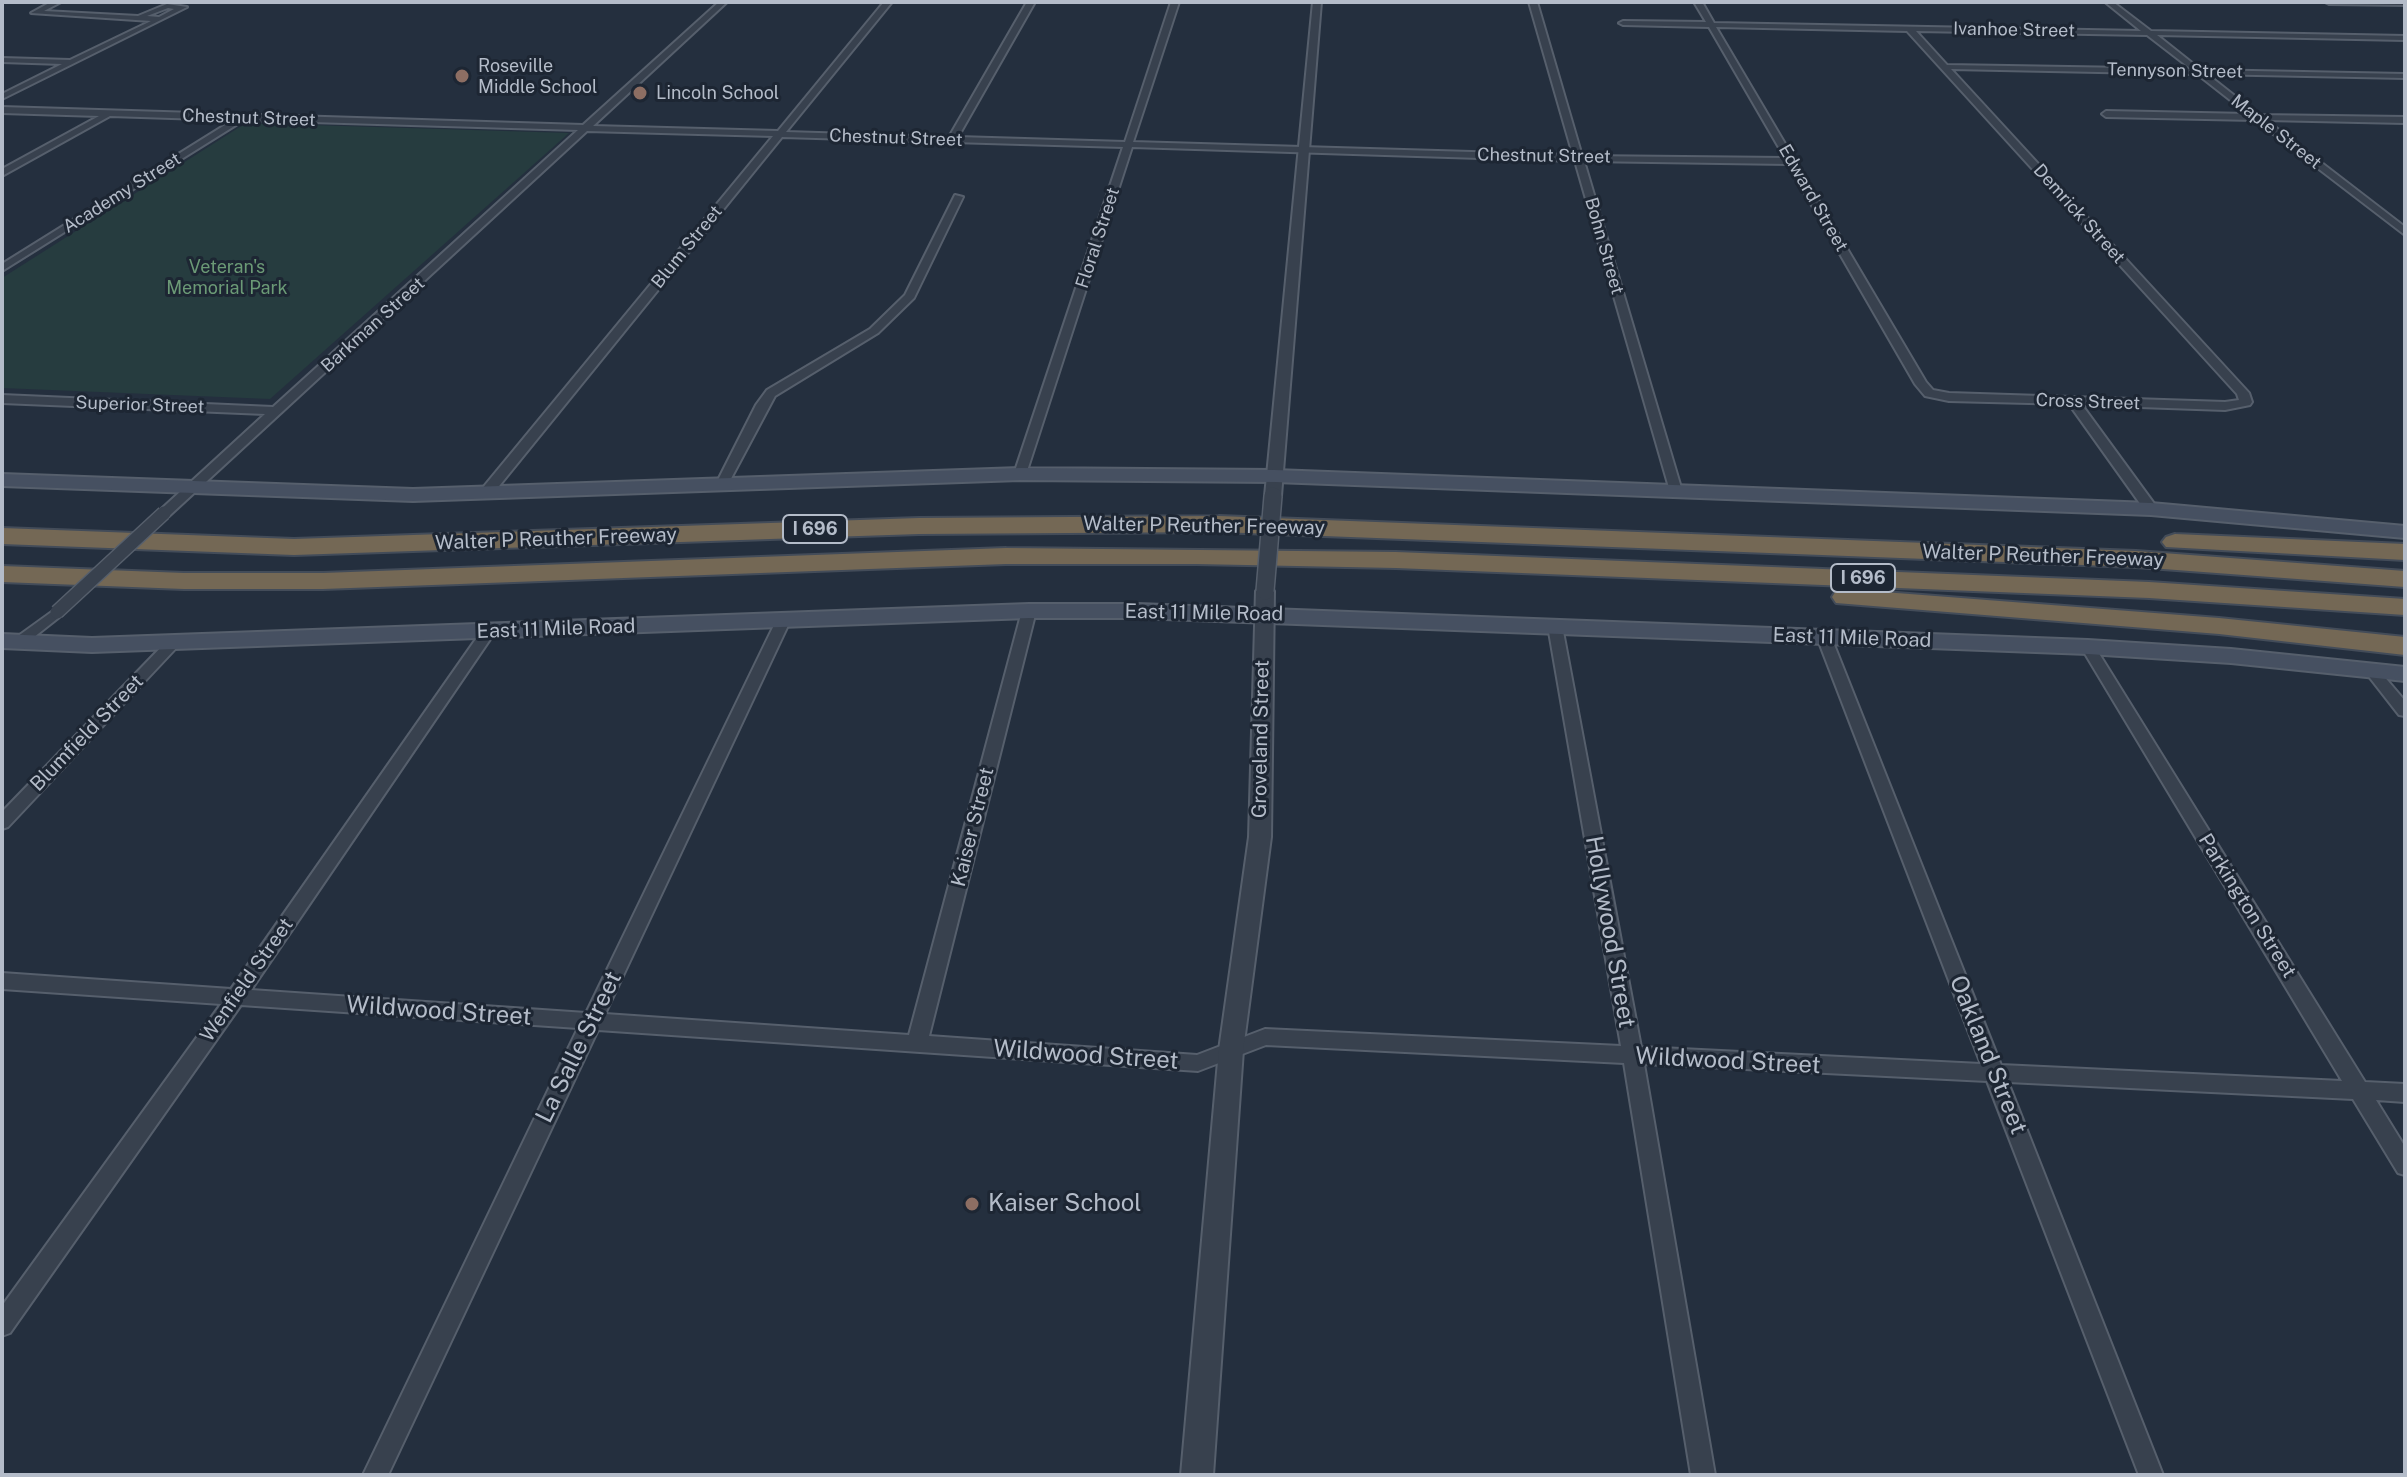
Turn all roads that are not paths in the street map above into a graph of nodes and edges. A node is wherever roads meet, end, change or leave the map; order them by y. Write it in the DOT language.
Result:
graph roads {
  1 [pos="57,2"];
  2 [pos="723,2"];
  3 [pos="888,2"];
  4 [pos="1031,2"];
  5 [pos="1175,2"];
  6 [pos="1317,2"];
  7 [pos="1533,2"];
  8 [pos="1698,2"];
  9 [pos="2109,2"];
  10 [pos="2329,2"];
  11 [pos="2405,3"];
  12 [pos="136,18"];
  13 [pos="160,19"];
  14 [pos="1623,23"];
  15 [pos="1710,25"];
  16 [pos="1909,28"];
  17 [pos="2148,33"];
  18 [pos="2405,38"];
  19 [pos="2,60"];
  20 [pos="72,62"];
  21 [pos="1946,67"];
  22 [pos="2198,72"];
  23 [pos="2405,76"];
  24 [pos="2,97"];
  25 [pos="2,110"];
  26 [pos="108,114"];
  27 [pos="2106,114"];
  28 [pos="2257,117"];
  29 [pos="242,118"];
  30 [pos="2405,120"];
  31 [pos="588,128"];
  32 [pos="779,134"];
  33 [pos="952,139"];
  34 [pos="1129,145"];
  35 [pos="1303,150"];
  36 [pos="1578,157"];
  37 [pos="1791,161"];
  38 [pos="2,173"];
  39 [pos="958,197"];
  40 [pos="2405,232"];
  41 [pos="2,268"];
  42 [pos="1929,393"];
  43 [pos="2,399"];
  44 [pos="2073,401"];
  45 [pos="2246,402"];
  46 [pos="278,411"];
  47 [pos="1020,474"];
  48 [pos="2,480"];
  49 [pos="721,486"];
  50 [pos="1274,486"];
  51 [pos="189,489"];
  52 [pos="1676,491"];
  53 [pos="486,493"];
  54 [pos="2151,509"];
  55 [pos="2405,532"];
  56 [pos="2,536"];
  57 [pos="1628,540"];
  58 [pos="2405,552"];
  59 [pos="1321,559"];
  60 [pos="2,574"];
  61 [pos="2405,579"];
  62 [pos="1264,602"];
  63 [pos="2405,607"];
  64 [pos="1029,611"];
  65 [pos="784,619"];
  66 [pos="1555,626"];
  67 [pos="488,632"];
  68 [pos="1824,637"];
  69 [pos="10,642"];
  70 [pos="173,643"];
  71 [pos="2405,646"];
  72 [pos="2088,647"];
  73 [pos="2372,671"];
  74 [pos="2405,674"];
  75 [pos="2405,711"];
  76 [pos="2,823"];
  77 [pos="2,981"];
  78 [pos="236,997"];
  79 [pos="592,1021"];
  80 [pos="917,1043"];
  81 [pos="1231,1050"];
  82 [pos="1633,1056"];
  83 [pos="1996,1073"];
  84 [pos="2360,1091"];
  85 [pos="2405,1093"];
  86 [pos="2405,1166"];
  87 [pos="2,1325"];
  88 [pos="375,1475"];
  89 [pos="1197,1475"];
  90 [pos="1703,1475"];
  91 [pos="2151,1475"];
  1 -- 12 [label="street"];
  2 -- 31 [label="street, Barkman Street"];
  3 -- 32 [label="street, Blum Street"];
  4 -- 33 [label="street"];
  5 -- 34 [label="street, Floral Street"];
  6 -- 35 [label="street, Groveland Street"];
  7 -- 36 [label="street, Bohn Street"];
  8 -- 15 [label="street, Edward Street"];
  9 -- 17 [label="street, Maple Street"];
  10 -- 11 [label="street"];
  12 -- 13 [label="street"];
  12 -- 13 [label="street"];
  13 -- 20 [label="street"];
  14 -- 15 [label="street, Ivanhoe Street"];
  15 -- 16 [label="street, Ivanhoe Street"];
  15 -- 37 [label="street, Edward Street"];
  16 -- 17 [label="street, Ivanhoe Street"];
  16 -- 21 [label="street, Demrick Street"];
  17 -- 18 [label="street, Ivanhoe Street"];
  17 -- 22 [label="street, Maple Street"];
  19 -- 20 [label="street"];
  20 -- 24 [label="street"];
  21 -- 22 [label="street, Tennyson Street"];
  21 -- 45 [label="street, Demrick Street"];
  22 -- 23 [label="street, Tennyson Street"];
  22 -- 28 [label="street, Maple Street"];
  25 -- 26 [label="street, Chestnut Street"];
  26 -- 29 [label="street, Chestnut Street"];
  26 -- 38 [label="street"];
  27 -- 28 [label="street"];
  28 -- 30 [label="street"];
  28 -- 40 [label="street, Maple Street"];
  29 -- 31 [label="street, Chestnut Street"];
  29 -- 41 [label="street, Academy Street"];
  31 -- 32 [label="street, Chestnut Street"];
  31 -- 46 [label="street, Barkman Street"];
  32 -- 33 [label="street, Chestnut Street"];
  32 -- 53 [label="street, Blum Street"];
  33 -- 34 [label="street, Chestnut Street"];
  34 -- 35 [label="street, Chestnut Street"];
  34 -- 47 [label="street, Floral Street"];
  35 -- 36 [label="street, Chestnut Street"];
  35 -- 50 [label="street, Groveland Street"];
  36 -- 37 [label="street, Chestnut Street"];
  36 -- 52 [label="street, Bohn Street"];
  37 -- 42 [label="street, Edward Street"];
  39 -- 49 [label="street"];
  42 -- 44 [label="street, Cross Street"];
  43 -- 46 [label="street, Superior Street"];
  44 -- 45 [label="street, Cross Street"];
  44 -- 54 [label="street"];
  46 -- 51 [label="street, Barkman Street"];
  47 -- 49 [label="main road"];
  47 -- 50 [label="main road"];
  48 -- 51 [label="main road"];
  49 -- 53 [label="main road"];
  50 -- 52 [label="main road"];
  50 -- 62 [label="street, Groveland Street, bridge"];
  51 -- 53 [label="main road"];
  51 -- 69 [label="street, Barkman Street, bridge"];
  52 -- 54 [label="main road"];
  54 -- 55 [label="main road"];
  56 -- 57 [label="highway, Walter P Reuther Freeway / I 696"];
  57 -- 58 [label="highway"];
  57 -- 61 [label="highway, Walter P Reuther Freeway / I 696"];
  59 -- 60 [label="highway, Walter P Reuther Freeway / I 696"];
  59 -- 63 [label="highway, Walter P Reuther Freeway / I 696"];
  59 -- 71 [label="highway"];
  62 -- 64 [label="main road, East 11 Mile Road"];
  62 -- 66 [label="main road, East 11 Mile Road"];
  62 -- 81 [label="street, Groveland Street"];
  64 -- 65 [label="main road, East 11 Mile Road"];
  64 -- 80 [label="street, Kaiser Street"];
  65 -- 67 [label="main road, East 11 Mile Road"];
  65 -- 79 [label="street, La Salle Street"];
  66 -- 68 [label="main road, East 11 Mile Road"];
  66 -- 82 [label="street, Hollywood Street"];
  67 -- 70 [label="main road, East 11 Mile Road"];
  67 -- 78 [label="street, Wenfield Street"];
  68 -- 72 [label="main road, East 11 Mile Road"];
  68 -- 83 [label="street, Oakland Street"];
  69 -- 70 [label="main road, East 11 Mile Road"];
  70 -- 76 [label="street, Blumfield Street"];
  72 -- 73 [label="main road, East 11 Mile Road"];
  72 -- 84 [label="street, Parkington Street"];
  73 -- 74 [label="main road, East 11 Mile Road"];
  73 -- 75 [label="street"];
  77 -- 78 [label="street, Wildwood Street"];
  78 -- 79 [label="street, Wildwood Street"];
  78 -- 87 [label="street, Wenfield Street"];
  79 -- 80 [label="street, Wildwood Street"];
  79 -- 88 [label="street, La Salle Street"];
  80 -- 81 [label="street, Wildwood Street"];
  81 -- 82 [label="street, Wildwood Street"];
  81 -- 89 [label="street, Groveland Street"];
  82 -- 83 [label="street, Wildwood Street"];
  82 -- 90 [label="street, Hollywood Street"];
  83 -- 84 [label="street, Wildwood Street"];
  83 -- 91 [label="street, Oakland Street"];
  84 -- 85 [label="street, Wildwood Street"];
  84 -- 86 [label="street, Parkington Street"];
}
